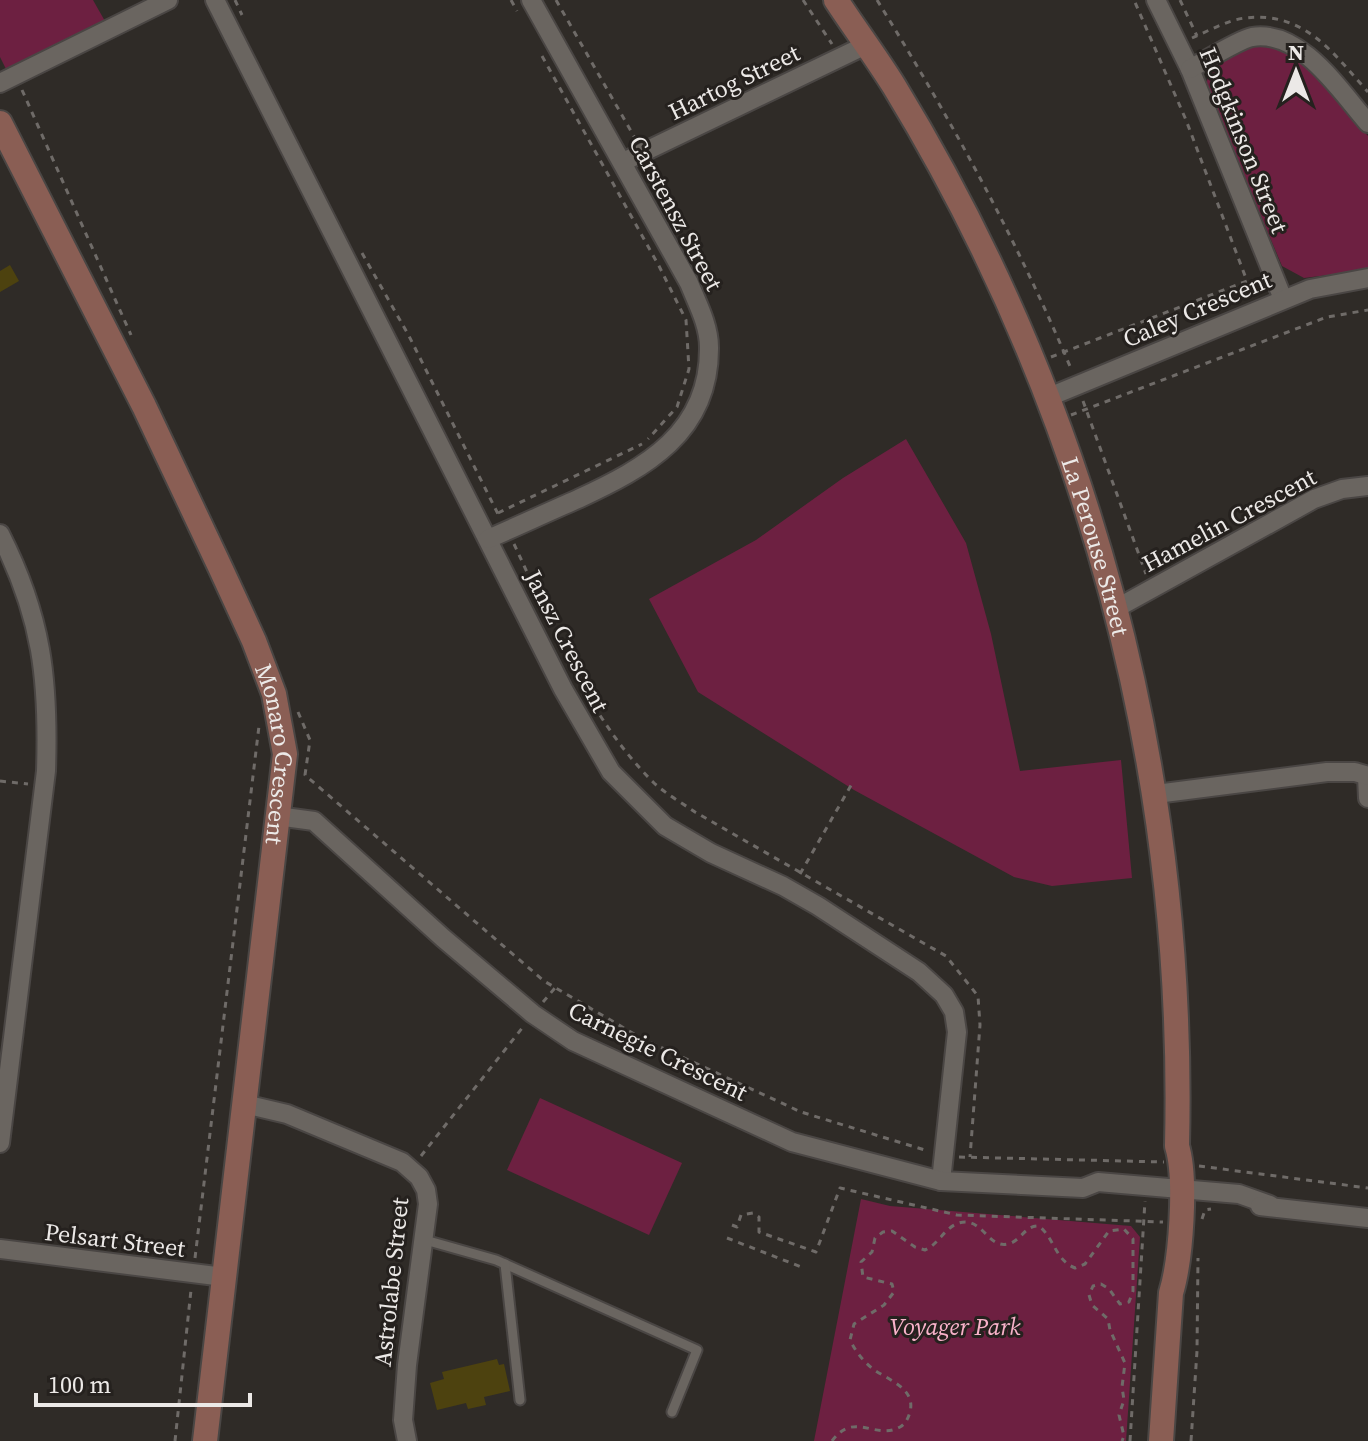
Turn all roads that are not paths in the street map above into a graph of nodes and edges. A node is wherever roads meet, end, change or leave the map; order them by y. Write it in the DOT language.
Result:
graph roads {
  1 [pos="168,0"];
  2 [pos="215,0"];
  3 [pos="836,0"];
  4 [pos="1156,0"];
  5 [pos="525,7"];
  6 [pos="866,45"];
  7 [pos="1190,69"];
  8 [pos="8,80"];
  9 [pos="0,123"];
  10 [pos="1368,123"];
  11 [pos="623,162"];
  12 [pos="1368,278"];
  13 [pos="1283,299"];
  14 [pos="1049,397"];
  15 [pos="1368,486"];
  16 [pos="484,531"];
  17 [pos="0,534"];
  18 [pos="1117,608"];
  19 [pos="1367,776"];
  20 [pos="1156,794"];
  21 [pos="1368,798"];
  22 [pos="277,816"];
  23 [pos="244,1104"];
  24 [pos="0,1143"];
  25 [pos="941,1181"];
  26 [pos="1171,1189"];
  27 [pos="1368,1218"];
  28 [pos="425,1240"];
  29 [pos="0,1249"];
  30 [pos="505,1264"];
  31 [pos="224,1277"];
  32 [pos="520,1400"];
  33 [pos="672,1412"];
  34 [pos="205,1441"];
  35 [pos="407,1441"];
  36 [pos="1161,1441"];
  1 -- 8 [label="street"];
  2 -- 16 [label="street, Jansz Crescent"];
  3 -- 6 [label="street, La Perouse Street"];
  4 -- 7 [label="street, Hodgkinson Street"];
  5 -- 11 [label="street, Carstensz Street"];
  6 -- 11 [label="street, Hartog Street"];
  6 -- 14 [label="street, La Perouse Street"];
  7 -- 10 [label="street"];
  7 -- 13 [label="street, Hodgkinson Street"];
  9 -- 22 [label="street, Monaro Crescent"];
  11 -- 16 [label="street, Carstensz Street"];
  12 -- 13 [label="street, Caley Crescent"];
  13 -- 14 [label="street, Caley Crescent"];
  14 -- 18 [label="street, La Perouse Street"];
  15 -- 18 [label="street, Hamelin Crescent"];
  16 -- 25 [label="street, Jansz Crescent"];
  17 -- 24 [label="street"];
  18 -- 20 [label="street, La Perouse Street"];
  19 -- 20 [label="street"];
  19 -- 21 [label="street"];
  20 -- 26 [label="street, La Perouse Street"];
  22 -- 23 [label="street, Monaro Crescent"];
  22 -- 25 [label="street, Carnegie Crescent"];
  23 -- 28 [label="street, Astrolabe Street"];
  23 -- 31 [label="street, Monaro Crescent"];
  25 -- 26 [label="street, Carnegie Crescent"];
  26 -- 27 [label="street, Carnegie Crescent"];
  26 -- 36 [label="street, La Perouse Street"];
  28 -- 30 [label="lane"];
  28 -- 35 [label="street, Astrolabe Street"];
  29 -- 31 [label="street, Pelsart Street"];
  30 -- 32 [label="lane"];
  30 -- 33 [label="lane"];
  31 -- 34 [label="street, Monaro Crescent"];
}
